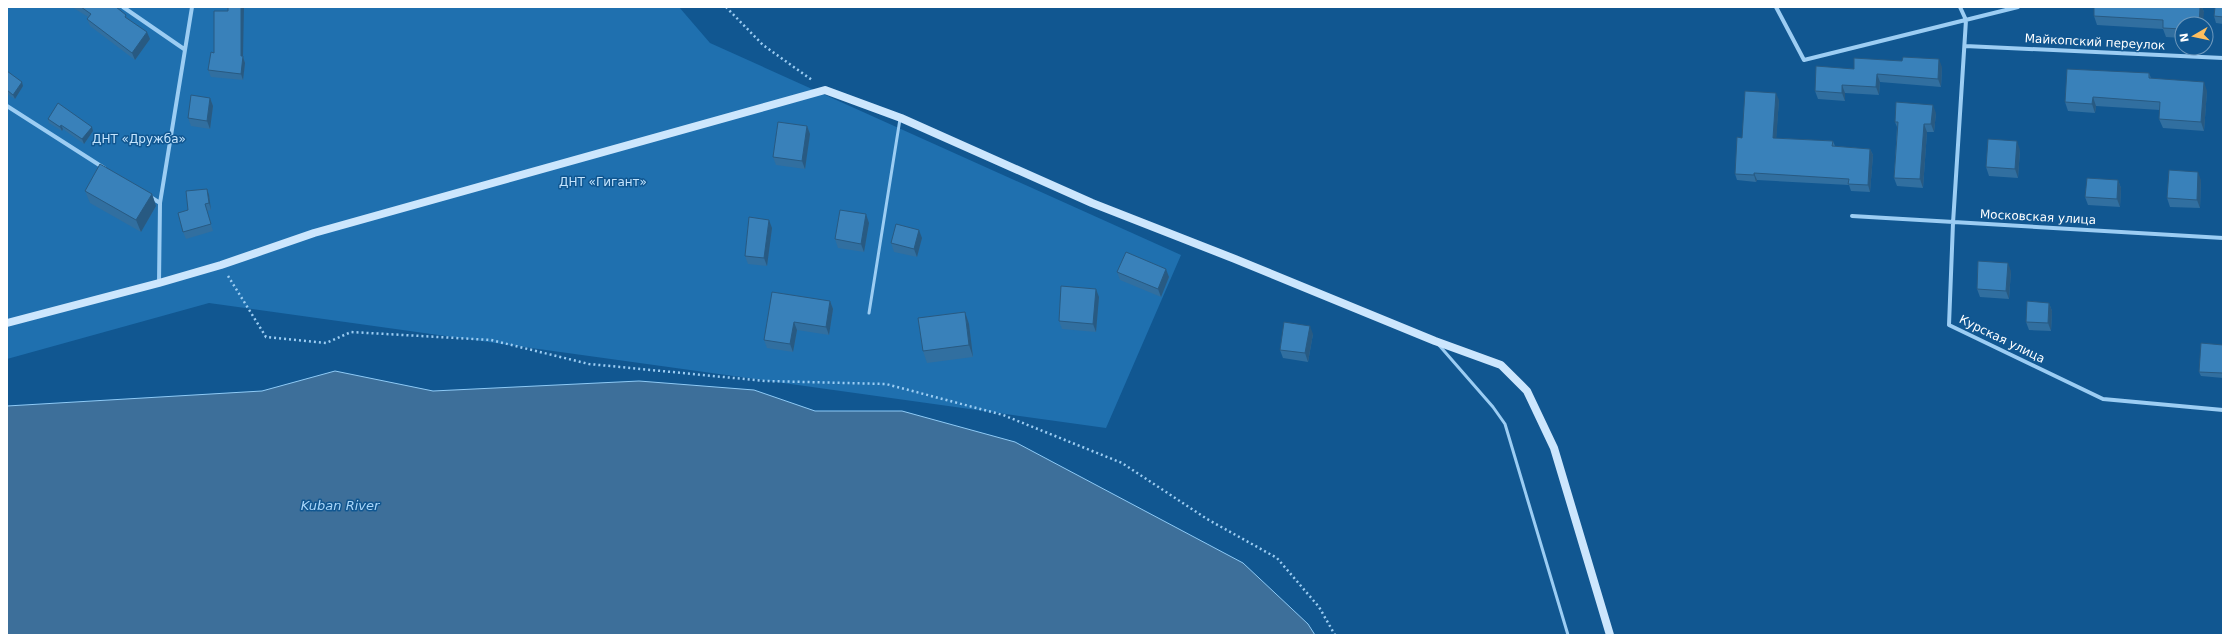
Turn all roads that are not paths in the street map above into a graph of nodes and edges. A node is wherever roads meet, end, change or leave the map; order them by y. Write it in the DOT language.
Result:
graph roads {
  1 [pos="123,7"];
  2 [pos="192,7"];
  3 [pos="1776,7"];
  4 [pos="1960,7"];
  5 [pos="2018,7"];
  6 [pos="1966,20"];
  7 [pos="1965,46"];
  8 [pos="184,49"];
  9 [pos="2223,58"];
  10 [pos="7,106"];
  11 [pos="901,118"];
  12 [pos="107,170"];
  13 [pos="147,195"];
  14 [pos="160,203"];
  15 [pos="1852,216"];
  16 [pos="1953,223"];
  17 [pos="2223,238"];
  18 [pos="159,283"];
  19 [pos="869,313"];
  20 [pos="7,323"];
  21 [pos="1435,341"];
  22 [pos="2223,410"];
  23 [pos="1568,635"];
  24 [pos="1610,635"];
  1 -- 8 [label="street"];
  2 -- 8 [label="street"];
  3 -- 6 [label="street"];
  4 -- 6 [label="street"];
  5 -- 6 [label="street"];
  6 -- 7 [label="street, Курская улица"];
  7 -- 9 [label="street, Майкопский переулок"];
  7 -- 16 [label="street, Курская улица"];
  8 -- 14 [label="street"];
  10 -- 12 [label="street"];
  11 -- 18 [label="street"];
  11 -- 19 [label="lane"];
  11 -- 21 [label="street"];
  13 -- 14 [label="street"];
  14 -- 18 [label="street"];
  15 -- 16 [label="street, Московская улица"];
  16 -- 17 [label="street, Московская улица"];
  16 -- 22 [label="street, Курская улица"];
  18 -- 20 [label="street"];
  21 -- 23 [label="lane"];
  21 -- 24 [label="street"];
}
